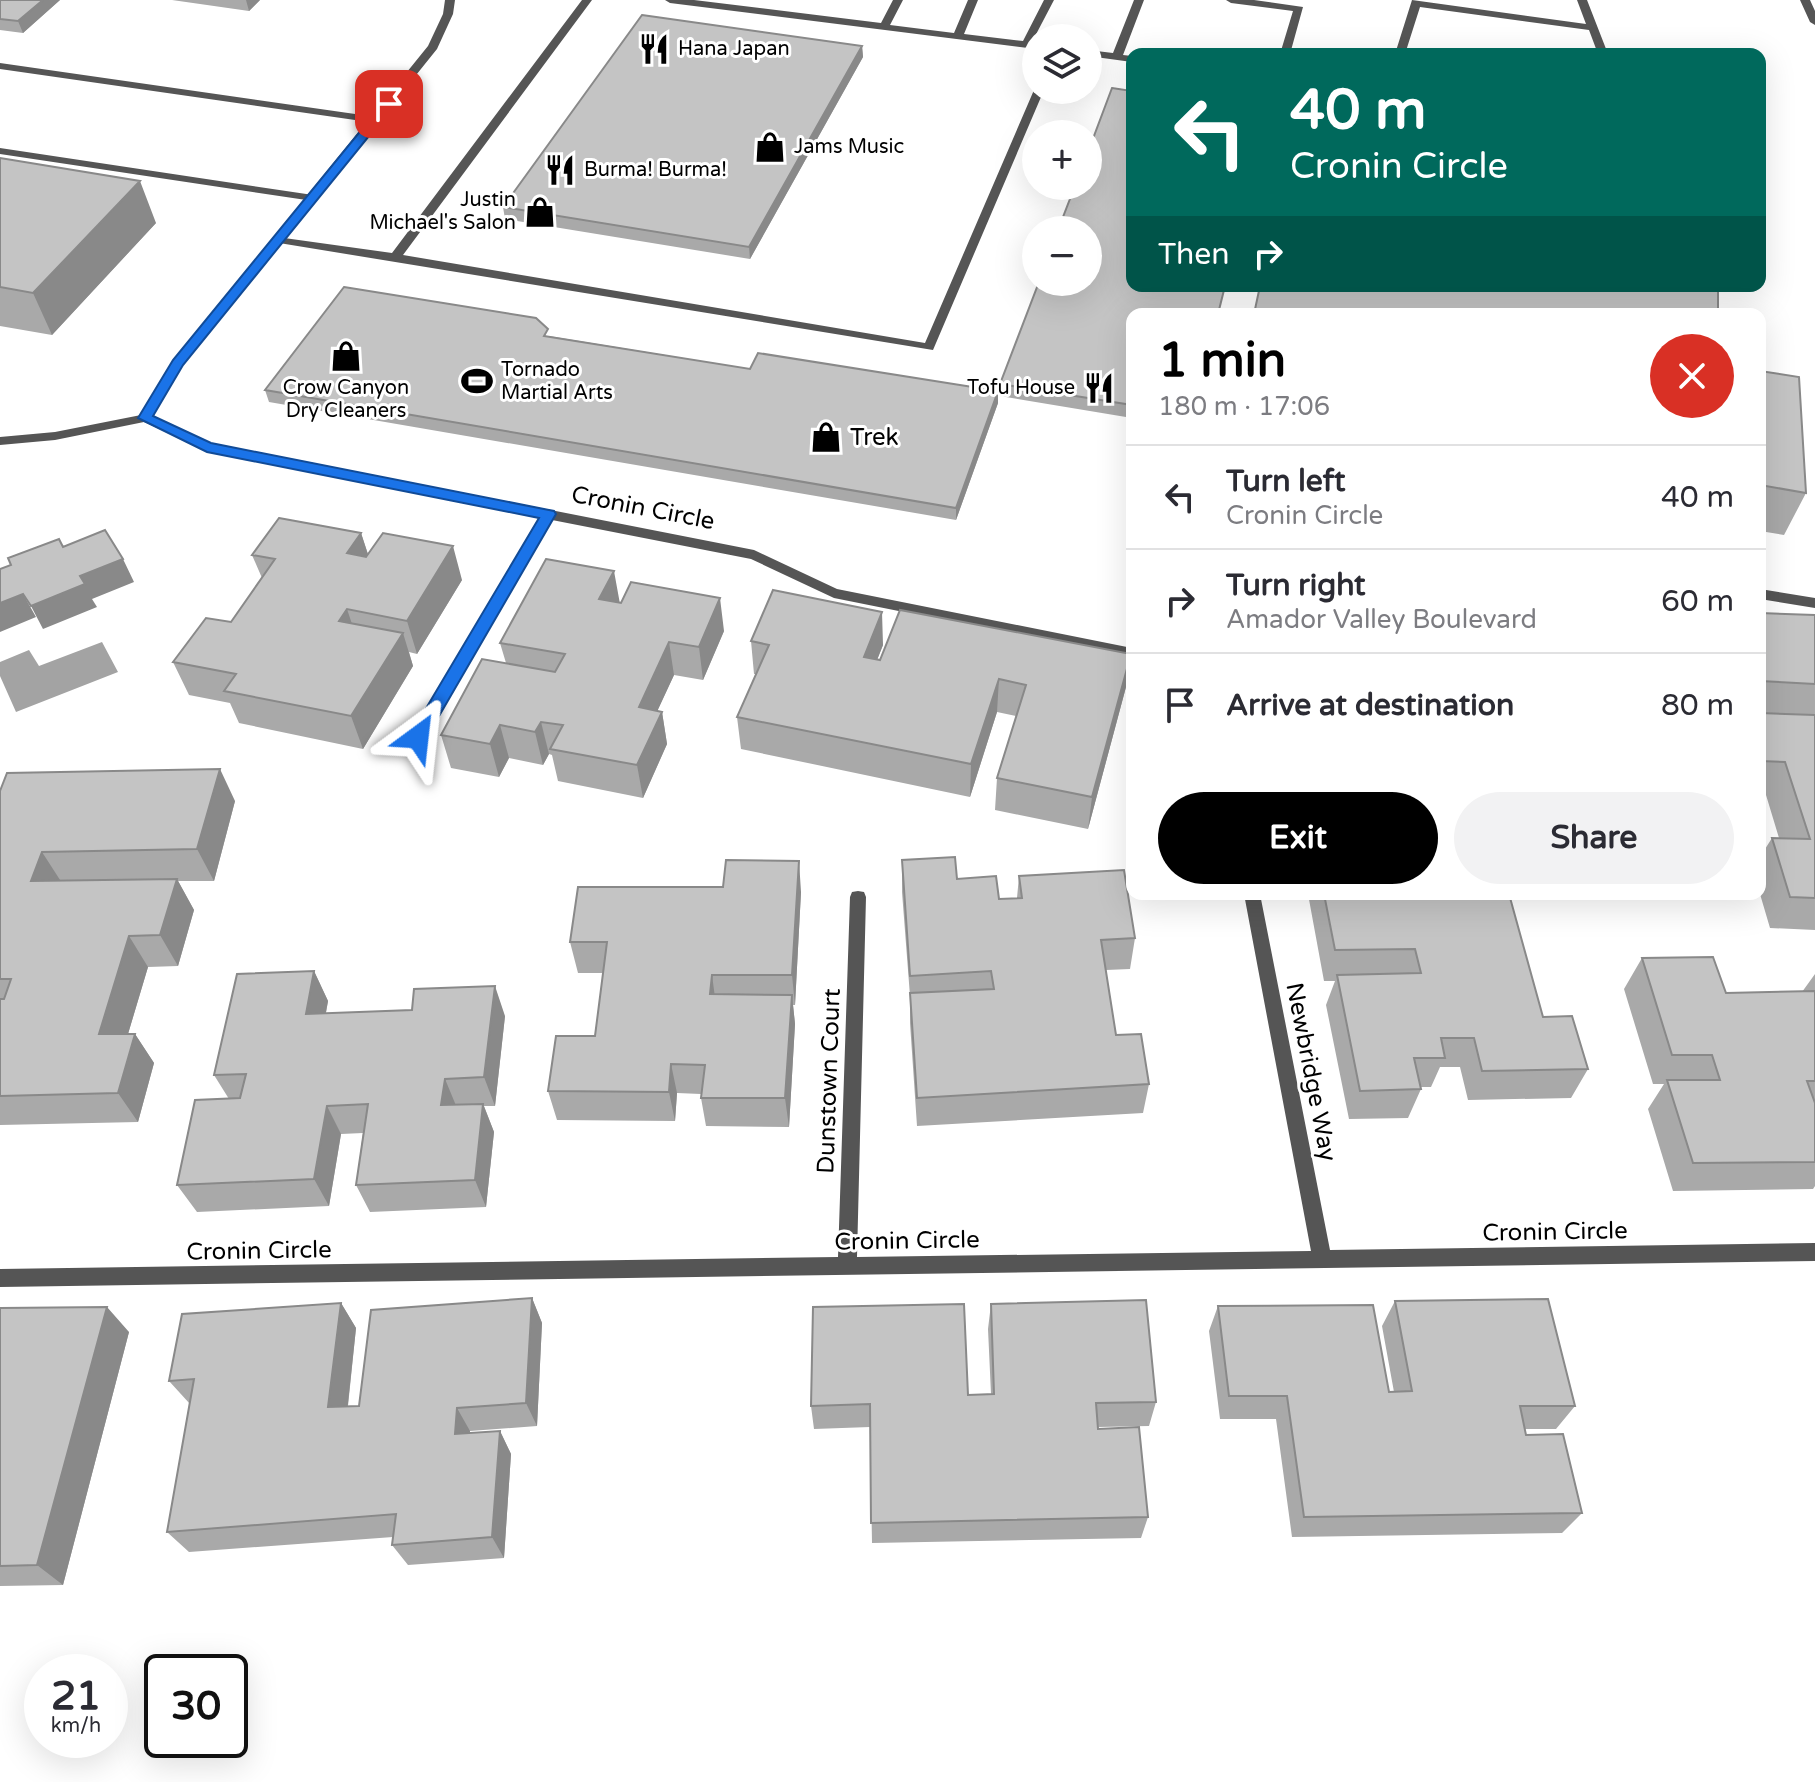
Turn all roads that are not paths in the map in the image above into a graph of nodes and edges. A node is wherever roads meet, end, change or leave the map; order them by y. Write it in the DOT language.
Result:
graph roads {
  1 [pos="450,0"];
  2 [pos="587,0"];
  3 [pos="670,0"];
  4 [pos="898,0"];
  5 [pos="973,0"];
  6 [pos="1049,0"];
  7 [pos="1139,0"];
  8 [pos="1231,0"];
  9 [pos="1582,0"];
  10 [pos="1805,0"];
  11 [pos="1416,2"];
  12 [pos="1815,22"];
  13 [pos="1040,24"];
  14 [pos="884,27"];
  15 [pos="1593,28"];
  16 [pos="958,36"];
  17 [pos="1022,45"];
  18 [pos="1287,48"];
  19 [pos="1402,48"];
  20 [pos="1601,48"];
  21 [pos="1102,55"];
  22 [pos="1117,57"];
  23 [pos="1126,58"];
  24 [pos="0,66"];
  25 [pos="1033,104"];
  26 [pos="376,120"];
  27 [pos="0,151"];
  28 [pos="313,198"];
  29 [pos="277,240"];
  30 [pos="395,257"];
  31 [pos="145,418"];
  32 [pos="0,441"];
  33 [pos="549,514"];
  34 [pos="1766,595"];
  35 [pos="1815,603"];
  36 [pos="1126,652"];
  37 [pos="418,737"];
  38 [pos="858,897"];
  39 [pos="1253,900"];
  40 [pos="1815,1252"];
  41 [pos="1322,1259"];
  42 [pos="847,1266"];
  43 [pos="0,1278"];
  1 -- 26 [label="street"];
  2 -- 30 [label="street"];
  3 -- 14 [label="street"];
  4 -- 14 [label="street"];
  5 -- 16 [label="street"];
  6 -- 13 [label="street"];
  7 -- 22 [label="street"];
  8 -- 18 [label="street"];
  9 -- 15 [label="street"];
  10 -- 12 [label="street"];
  11 -- 15 [label="street"];
  11 -- 19 [label="street"];
  14 -- 16 [label="street"];
  15 -- 20 [label="street"];
  16 -- 17 [label="street"];
  21 -- 22 [label="street"];
  22 -- 23 [label="street"];
  24 -- 26 [label="street"];
  25 -- 30 [label="street"];
  26 -- 28 [label="street"];
  27 -- 28 [label="street"];
  28 -- 29 [label="street"];
  29 -- 30 [label="street"];
  29 -- 31 [label="street"];
  31 -- 32 [label="street"];
  31 -- 33 [label="street, Cronin Circle"];
  33 -- 36 [label="street, Cronin Circle"];
  33 -- 37 [label="street"];
  34 -- 35 [label="street"];
  38 -- 42 [label="street, Dunstown Court"];
  39 -- 41 [label="street, Newbridge Way"];
  40 -- 41 [label="street, Cronin Circle"];
  41 -- 42 [label="street, Cronin Circle"];
  42 -- 43 [label="street, Cronin Circle"];
}
